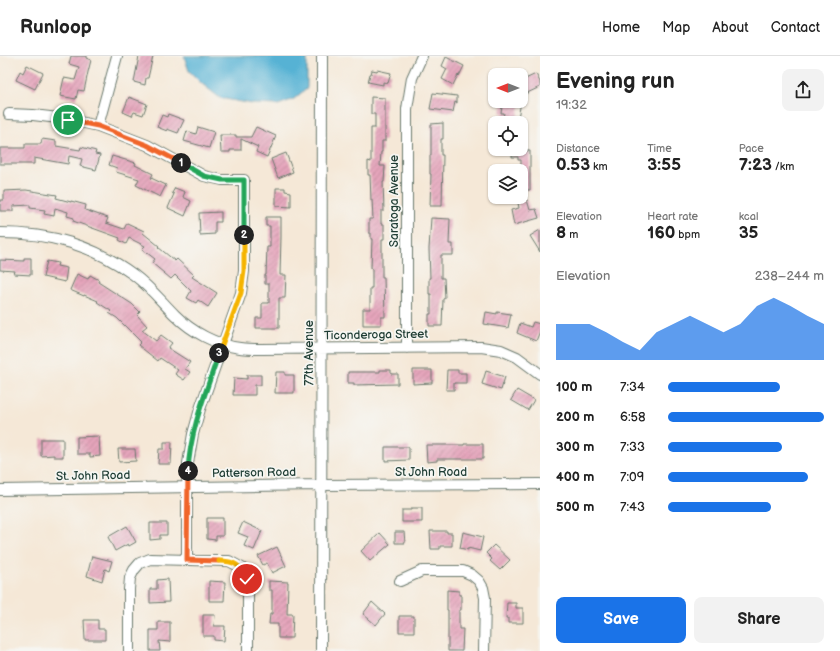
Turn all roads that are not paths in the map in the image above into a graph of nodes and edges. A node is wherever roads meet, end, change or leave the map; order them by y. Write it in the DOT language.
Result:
graph roads {
  1 [pos="117,56"];
  2 [pos="322,56"];
  3 [pos="422,56"];
  4 [pos="9,114"];
  5 [pos="98,126"];
  6 [pos="0,233"];
  7 [pos="223,344"];
  8 [pos="407,348"];
  9 [pos="322,349"];
  10 [pos="540,374"];
  11 [pos="540,484"];
  12 [pos="321,485"];
  13 [pos="187,488"];
  14 [pos="0,490"];
  15 [pos="187,560"];
  16 [pos="400,581"];
  17 [pos="129,651"];
  18 [pos="248,651"];
  19 [pos="321,651"];
  20 [pos="484,651"];
  1 -- 5 [label="street"];
  2 -- 9 [label="street, 77th Avenue"];
  3 -- 8 [label="street, Saratoga Avenue"];
  4 -- 5 [label="street"];
  5 -- 7 [label="street"];
  6 -- 7 [label="street, Ticonderoga Street"];
  7 -- 9 [label="street, Ticonderoga Street"];
  7 -- 13 [label="street"];
  8 -- 9 [label="street, Ticonderoga Street"];
  8 -- 10 [label="street, Ticonderoga Street"];
  9 -- 12 [label="street, 77th Avenue"];
  11 -- 12 [label="street, St John Road"];
  12 -- 13 [label="street, Patterson Road"];
  12 -- 19 [label="street, 77th Avenue"];
  13 -- 14 [label="street, St. John Road"];
  13 -- 15 [label="street"];
  15 -- 17 [label="street"];
  15 -- 18 [label="street"];
  16 -- 20 [label="street"];
}
